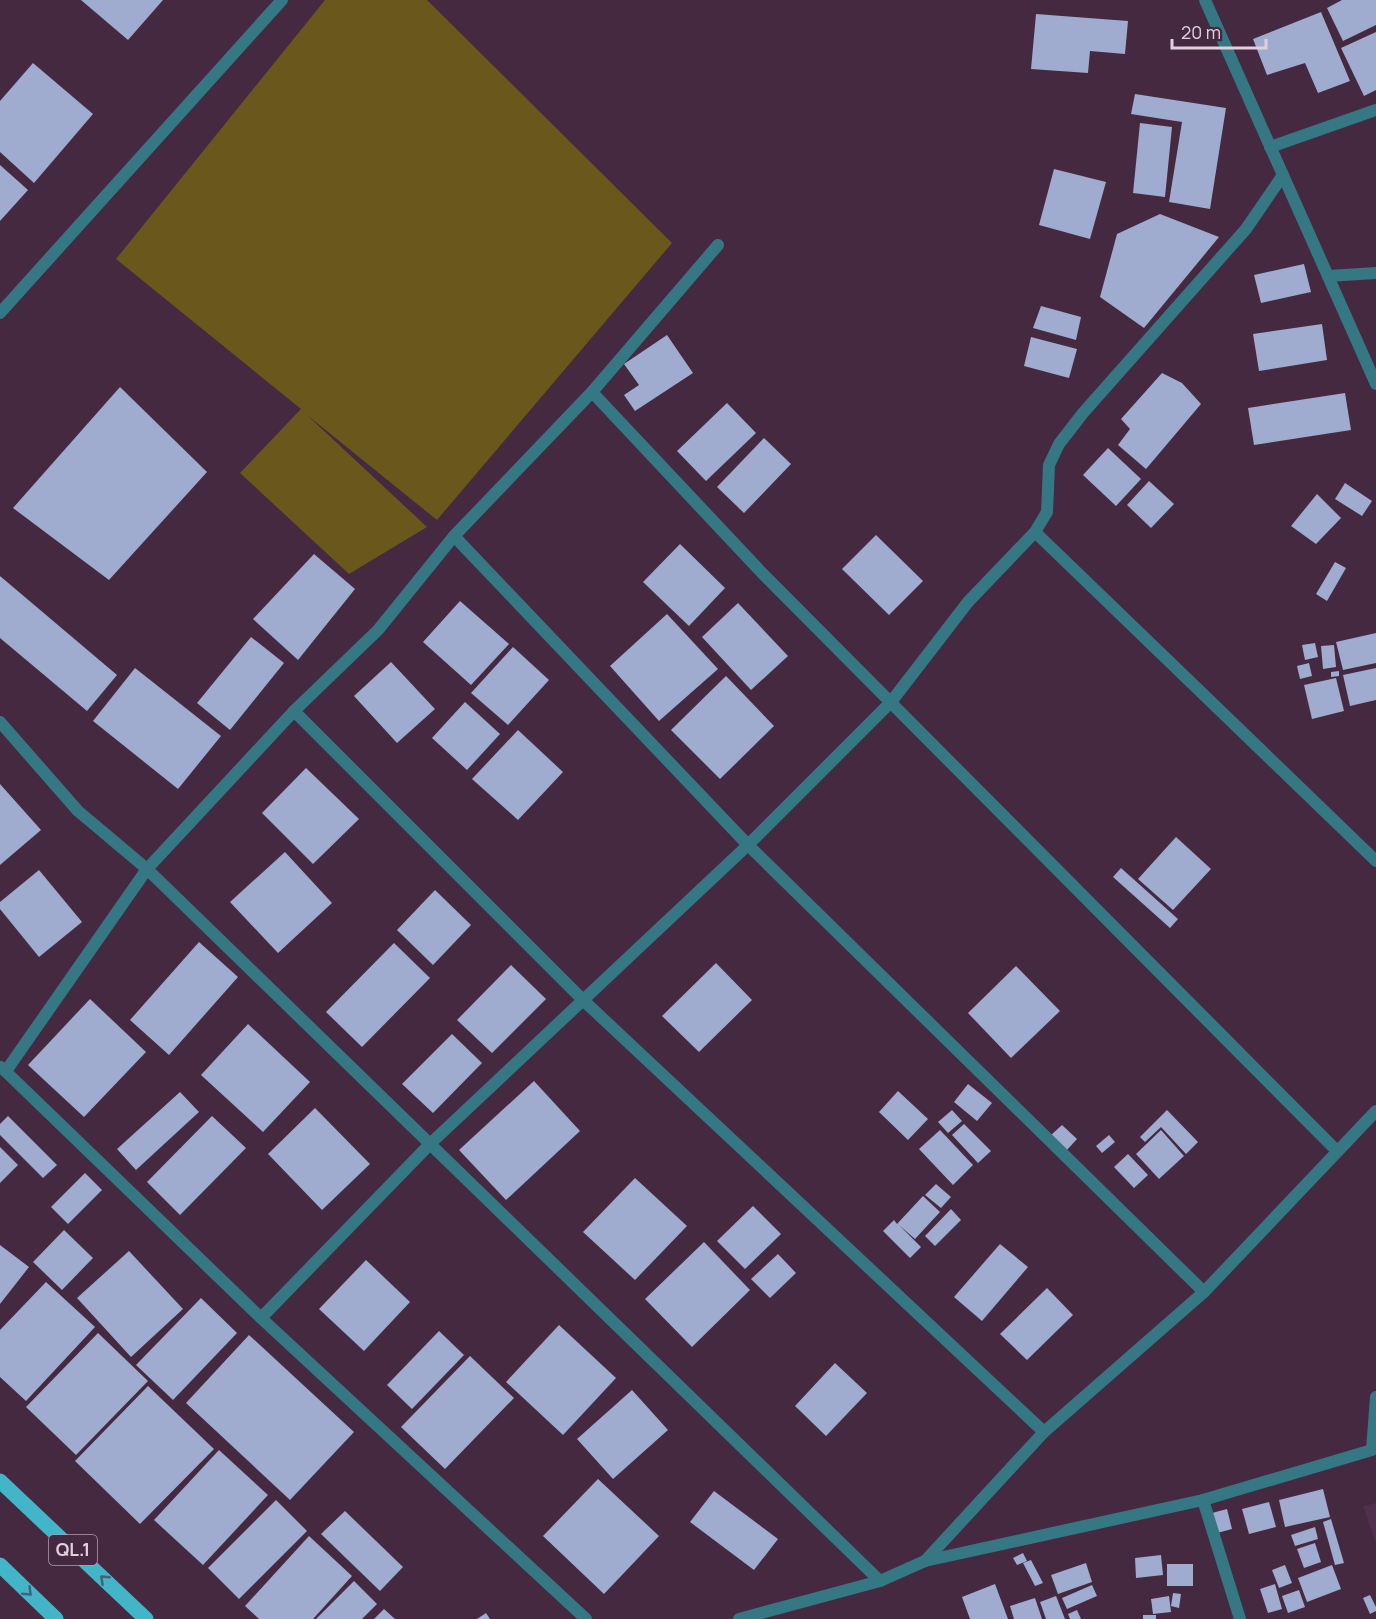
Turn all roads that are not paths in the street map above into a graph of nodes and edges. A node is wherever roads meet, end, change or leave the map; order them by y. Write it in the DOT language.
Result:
graph roads {
  1 [pos="282,0"];
  2 [pos="1204,0"];
  3 [pos="1376,110"];
  4 [pos="1270,147"];
  5 [pos="1283,175"];
  6 [pos="718,245"];
  7 [pos="1376,273"];
  8 [pos="1328,276"];
  9 [pos="0,313"];
  10 [pos="1376,384"];
  11 [pos="592,392"];
  12 [pos="1035,532"];
  13 [pos="454,536"];
  14 [pos="891,702"];
  15 [pos="294,711"];
  16 [pos="0,722"];
  17 [pos="748,845"];
  18 [pos="1376,861"];
  19 [pos="147,869"];
  20 [pos="584,1001"];
  21 [pos="3,1069"];
  22 [pos="1376,1111"];
  23 [pos="431,1143"];
  24 [pos="1336,1150"];
  25 [pos="1203,1292"];
  26 [pos="261,1318"];
  27 [pos="1376,1397"];
  28 [pos="1044,1432"];
  29 [pos="1374,1450"];
  30 [pos="0,1481"];
  31 [pos="1203,1500"];
  32 [pos="925,1561"];
  33 [pos="0,1565"];
  34 [pos="880,1581"];
  35 [pos="56,1619"];
  36 [pos="146,1619"];
  37 [pos="586,1619"];
  38 [pos="739,1619"];
  39 [pos="1240,1619"];
  1 -- 9 [label="street"];
  2 -- 4 [label="street"];
  3 -- 4 [label="street"];
  4 -- 5 [label="street"];
  5 -- 8 [label="street"];
  5 -- 12 [label="street"];
  6 -- 11 [label="street"];
  7 -- 8 [label="street"];
  8 -- 10 [label="street"];
  11 -- 13 [label="street"];
  11 -- 14 [label="street"];
  12 -- 14 [label="street"];
  12 -- 18 [label="street"];
  13 -- 15 [label="street"];
  13 -- 17 [label="street"];
  14 -- 17 [label="street"];
  14 -- 24 [label="street"];
  15 -- 19 [label="street"];
  15 -- 20 [label="street"];
  16 -- 19 [label="street"];
  17 -- 20 [label="street"];
  17 -- 25 [label="street"];
  19 -- 21 [label="street"];
  19 -- 23 [label="street"];
  20 -- 23 [label="street"];
  20 -- 28 [label="street"];
  21 -- 26 [label="street"];
  22 -- 24 [label="street"];
  23 -- 26 [label="street"];
  23 -- 34 [label="street"];
  24 -- 25 [label="street"];
  25 -- 28 [label="street"];
  26 -- 37 [label="street"];
  27 -- 29 [label="street"];
  28 -- 32 [label="street"];
  29 -- 31 [label="street"];
  36 -- 30 [label="main road, QL.1, one-way"];
  31 -- 32 [label="street"];
  31 -- 39 [label="street"];
  32 -- 34 [label="street"];
  33 -- 35 [label="main road, one-way"];
  34 -- 38 [label="street"];
}
